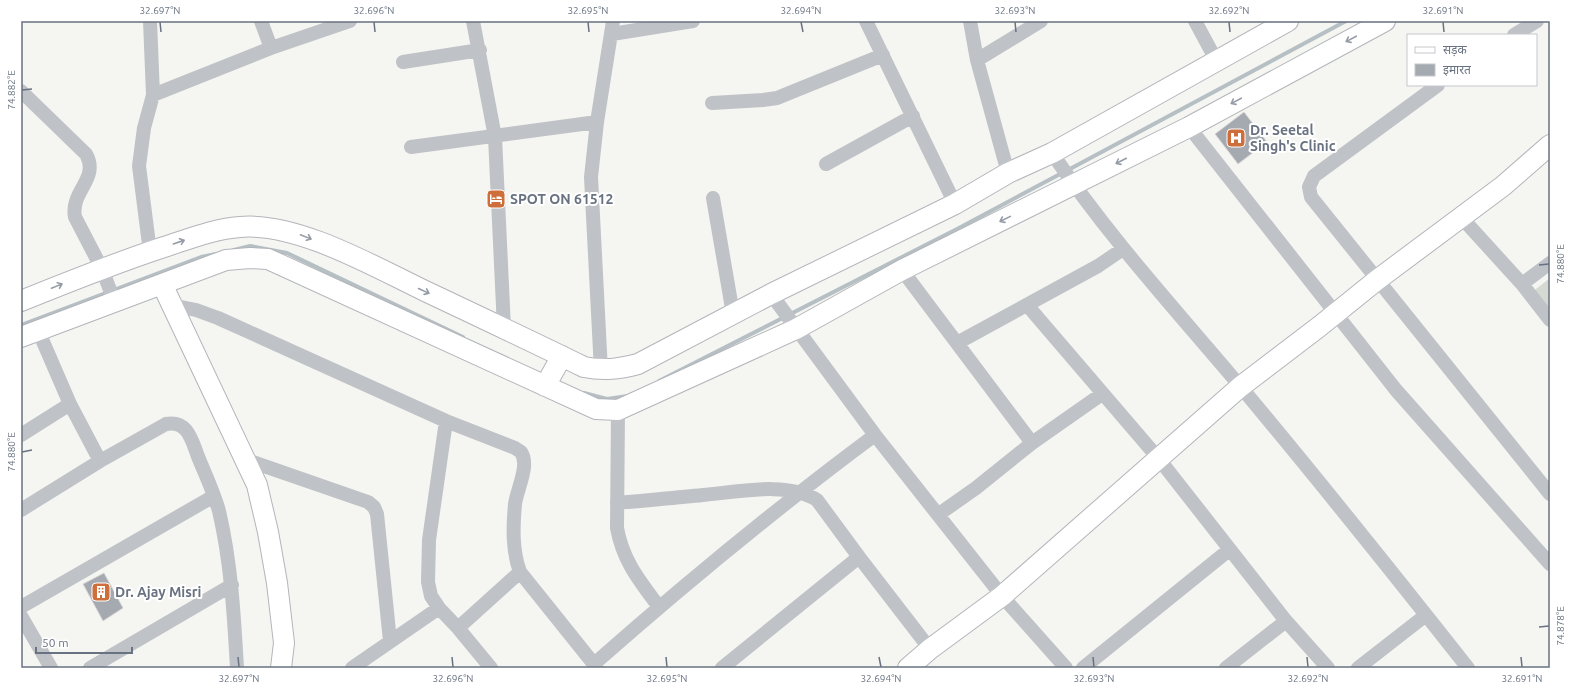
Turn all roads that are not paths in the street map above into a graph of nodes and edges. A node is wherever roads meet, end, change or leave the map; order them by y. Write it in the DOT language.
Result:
graph roads {
  1 [pos="150,21"];
  2 [pos="261,21"];
  3 [pos="350,21"];
  4 [pos="474,21"];
  5 [pos="693,21"];
  6 [pos="866,21"];
  7 [pos="970,21"];
  8 [pos="1041,21"];
  9 [pos="1195,21"];
  10 [pos="1288,21"];
  11 [pos="1385,21"];
  12 [pos="1537,21"];
  13 [pos="613,28"];
  14 [pos="1516,34"];
  15 [pos="271,48"];
  16 [pos="480,50"];
  17 [pos="883,55"];
  18 [pos="977,60"];
  19 [pos="1216,60"];
  20 [pos="403,62"];
  21 [pos="1437,86"];
  22 [pos="21,91"];
  23 [pos="153,95"];
  24 [pos="712,103"];
  25 [pos="913,116"];
  26 [pos="597,122"];
  27 [pos="1189,127"];
  28 [pos="495,137"];
  29 [pos="1550,145"];
  30 [pos="411,148"];
  31 [pos="1055,157"];
  32 [pos="826,164"];
  33 [pos="1008,173"];
  34 [pos="1072,183"];
  35 [pos="713,198"];
  36 [pos="955,204"];
  37 [pos="1462,217"];
  38 [pos="1123,249"];
  39 [pos="150,252"];
  40 [pos="1550,263"];
  41 [pos="902,270"];
  42 [pos="103,273"];
  43 [pos="1377,280"];
  44 [pos="162,284"];
  45 [pos="1522,284"];
  46 [pos="774,298"];
  47 [pos="114,300"];
  48 [pos="21,301"];
  49 [pos="171,305"];
  50 [pos="1028,305"];
  51 [pos="733,314"];
  52 [pos="1336,314"];
  53 [pos="1550,320"];
  54 [pos="792,324"];
  55 [pos="504,328"];
  56 [pos="30,333"];
  57 [pos="956,343"];
  58 [pos="601,371"];
  59 [pos="553,372"];
  60 [pos="1240,386"];
  61 [pos="1102,394"];
  62 [pos="70,404"];
  63 [pos="618,410"];
  64 [pos="446,421"];
  65 [pos="21,435"];
  66 [pos="875,435"];
  67 [pos="1032,443"];
  68 [pos="244,459"];
  69 [pos="1159,459"];
  70 [pos="100,461"];
  71 [pos="798,492"];
  72 [pos="1550,494"];
  73 [pos="214,496"];
  74 [pos="618,503"];
  75 [pos="21,510"];
  76 [pos="939,514"];
  77 [pos="1229,550"];
  78 [pos="859,557"];
  79 [pos="1550,564"];
  80 [pos="520,572"];
  81 [pos="232,585"];
  82 [pos="1002,596"];
  83 [pos="21,607"];
  84 [pos="659,607"];
  85 [pos="439,608"];
  86 [pos="1426,615"];
  87 [pos="21,616"];
  88 [pos="1286,621"];
  89 [pos="458,628"];
  90 [pos="390,641"];
  91 [pos="930,649"];
  92 [pos="595,666"];
  93 [pos="911,667"];
  94 [pos="51,668"];
  95 [pos="90,668"];
  96 [pos="237,668"];
  97 [pos="281,668"];
  98 [pos="352,668"];
  99 [pos="490,668"];
  100 [pos="722,668"];
  101 [pos="1066,668"];
  102 [pos="1083,668"];
  103 [pos="1226,668"];
  104 [pos="1328,668"];
  105 [pos="1358,668"];
  106 [pos="1468,668"];
  1 -- 23 [label="street"];
  2 -- 15 [label="street"];
  3 -- 15 [label="street"];
  4 -- 16 [label="street"];
  5 -- 13 [label="street"];
  6 -- 17 [label="street"];
  7 -- 18 [label="street"];
  8 -- 18 [label="street"];
  9 -- 19 [label="street"];
  10 -- 19 [label="main road"];
  11 -- 27 [label="main road, one-way"];
  12 -- 14 [label="street"];
  13 -- 26 [label="street"];
  15 -- 23 [label="street"];
  16 -- 20 [label="street"];
  16 -- 28 [label="street"];
  17 -- 24 [label="street"];
  17 -- 25 [label="street"];
  18 -- 33 [label="street"];
  19 -- 31 [label="main road"];
  21 -- 43 [label="street"];
  22 -- 42 [label="street"];
  23 -- 39 [label="street"];
  25 -- 32 [label="street"];
  25 -- 36 [label="street"];
  26 -- 28 [label="street"];
  26 -- 58 [label="street"];
  27 -- 34 [label="main road, one-way"];
  27 -- 52 [label="street"];
  28 -- 30 [label="street"];
  28 -- 55 [label="street"];
  29 -- 37 [label="main road"];
  31 -- 33 [label="main road"];
  31 -- 34 [label="street"];
  33 -- 36 [label="main road"];
  34 -- 38 [label="street"];
  34 -- 41 [label="main road, one-way"];
  35 -- 51 [label="street"];
  36 -- 46 [label="main road"];
  37 -- 43 [label="main road"];
  37 -- 45 [label="street"];
  38 -- 50 [label="street"];
  38 -- 60 [label="street"];
  39 -- 42 [label="main road"];
  39 -- 55 [label="main road, one-way"];
  40 -- 45 [label="street"];
  41 -- 54 [label="main road"];
  41 -- 57 [label="street"];
  42 -- 47 [label="street"];
  48 -- 42 [label="main road, one-way"];
  43 -- 52 [label="main road"];
  43 -- 72 [label="street"];
  44 -- 47 [label="main road"];
  44 -- 49 [label="main road"];
  44 -- 59 [label="main road"];
  45 -- 53 [label="street"];
  46 -- 51 [label="main road"];
  46 -- 54 [label="street"];
  47 -- 56 [label="main road"];
  49 -- 64 [label="street"];
  49 -- 68 [label="main road"];
  50 -- 57 [label="street"];
  50 -- 61 [label="street"];
  51 -- 58 [label="main road"];
  52 -- 60 [label="main road"];
  52 -- 79 [label="street"];
  54 -- 63 [label="main road"];
  54 -- 66 [label="street"];
  55 -- 59 [label="main road"];
  56 -- 62 [label="street"];
  57 -- 67 [label="street"];
  58 -- 59 [label="main road"];
  59 -- 63 [label="main road"];
  60 -- 69 [label="main road"];
  60 -- 86 [label="street"];
  61 -- 67 [label="street"];
  61 -- 69 [label="street"];
  62 -- 65 [label="street"];
  62 -- 70 [label="street"];
  63 -- 74 [label="street"];
  64 -- 80 [label="street"];
  64 -- 85 [label="street"];
  66 -- 71 [label="street"];
  66 -- 76 [label="street"];
  67 -- 76 [label="street"];
  68 -- 90 [label="street"];
  68 -- 97 [label="main road"];
  69 -- 77 [label="street"];
  69 -- 82 [label="main road"];
  70 -- 73 [label="street"];
  70 -- 75 [label="street"];
  71 -- 74 [label="street"];
  71 -- 78 [label="street"];
  71 -- 84 [label="street"];
  73 -- 81 [label="street"];
  73 -- 83 [label="street"];
  74 -- 84 [label="street"];
  76 -- 82 [label="street"];
  77 -- 88 [label="street"];
  77 -- 102 [label="street"];
  78 -- 91 [label="street"];
  78 -- 100 [label="street"];
  80 -- 89 [label="street"];
  80 -- 92 [label="street"];
  81 -- 95 [label="street"];
  81 -- 96 [label="street"];
  82 -- 91 [label="main road"];
  82 -- 101 [label="street"];
  84 -- 92 [label="street"];
  85 -- 89 [label="street"];
  85 -- 90 [label="street"];
  86 -- 105 [label="street"];
  86 -- 106 [label="street"];
  87 -- 94 [label="street"];
  88 -- 103 [label="street"];
  88 -- 104 [label="street"];
  89 -- 99 [label="street"];
  90 -- 98 [label="street"];
  91 -- 93 [label="main road"];
}
